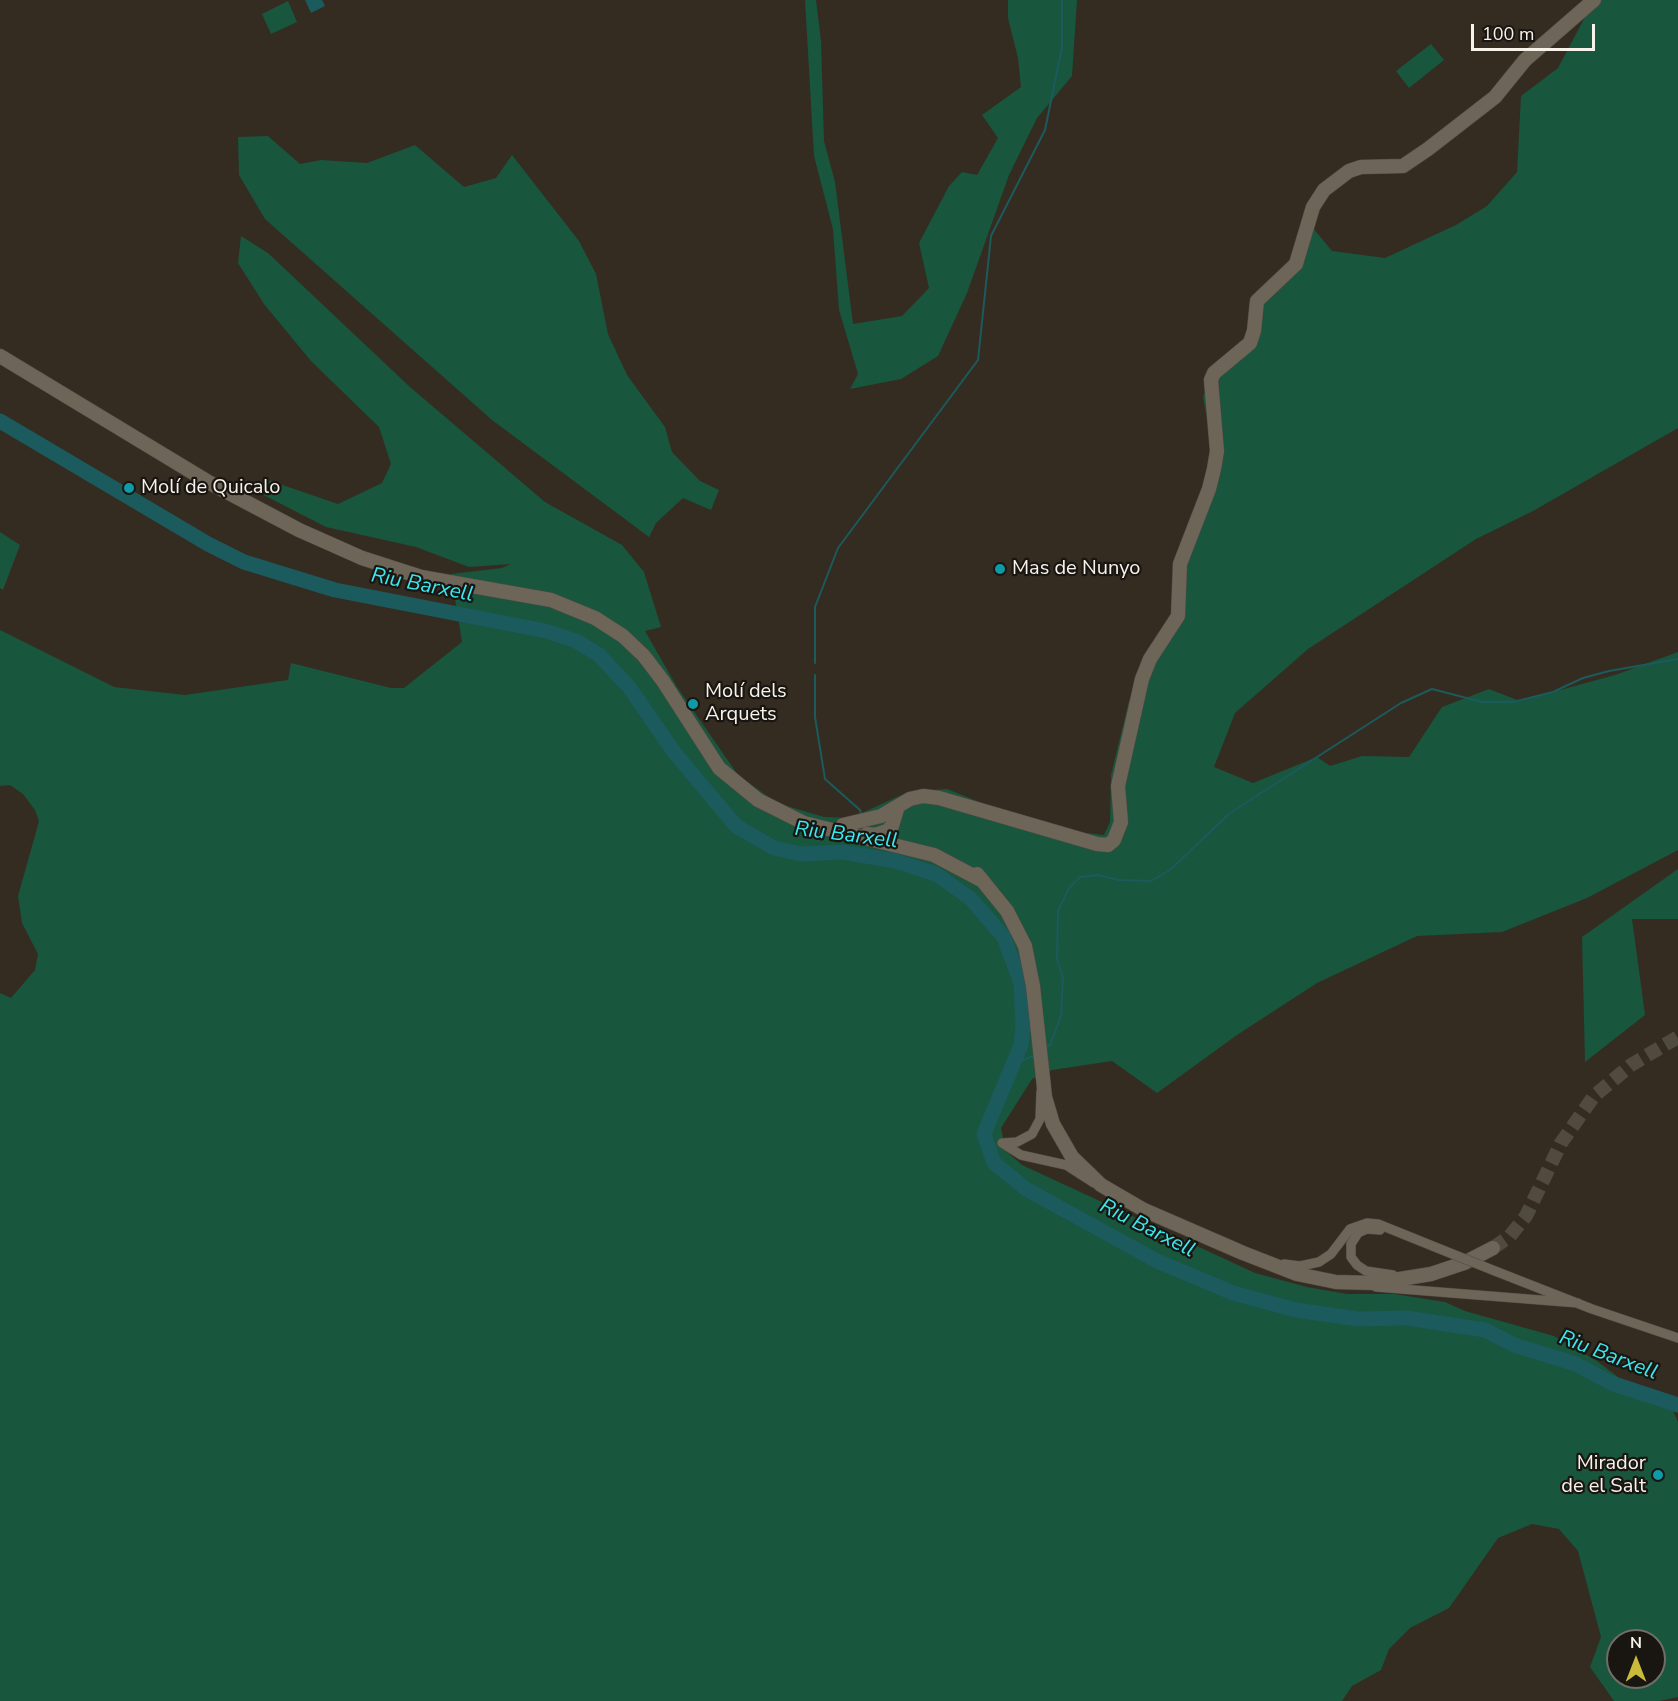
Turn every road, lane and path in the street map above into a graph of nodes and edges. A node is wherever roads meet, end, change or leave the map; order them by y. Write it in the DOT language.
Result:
graph roads {
  1 [pos="1594,0"];
  2 [pos="0,356"];
  3 [pos="898,806"];
  4 [pos="881,816"];
  5 [pos="844,829"];
  6 [pos="887,829"];
  7 [pos="916,849"];
  8 [pos="983,881"];
  9 [pos="1044,1084"];
  10 [pos="1025,1139"];
  11 [pos="1021,1155"];
  12 [pos="1101,1185"];
  13 [pos="1391,1231"];
  14 [pos="1493,1248"];
  15 [pos="1243,1253"];
  16 [pos="1431,1274"];
  17 [pos="1353,1284"];
  18 [pos="1578,1303"];
  19 [pos="1678,1338"];
  1 -- 3 [label="main road"];
  2 -- 5 [label="main road"];
  3 -- 4 [label="main road"];
  3 -- 6 [label="main road"];
  4 -- 5 [label="main road"];
  4 -- 6 [label="main road"];
  5 -- 6 [label="main road"];
  5 -- 7 [label="main road"];
  6 -- 7 [label="main road"];
  6 -- 8 [label="main road"];
  7 -- 8 [label="main road"];
  8 -- 9 [label="main road"];
  9 -- 10 [label="street"];
  9 -- 12 [label="main road"];
  10 -- 11 [label="street"];
  10 -- 11 [label="street"];
  11 -- 12 [label="street"];
  12 -- 15 [label="main road"];
  13 -- 15 [label="street"];
  13 -- 16 [label="street"];
  13 -- 18 [label="street, bridge"];
  14 -- 16 [label="main road"];
  15 -- 17 [label="main road"];
  16 -- 17 [label="main road"];
  17 -- 18 [label="street"];
  18 -- 19 [label="street"];
}
